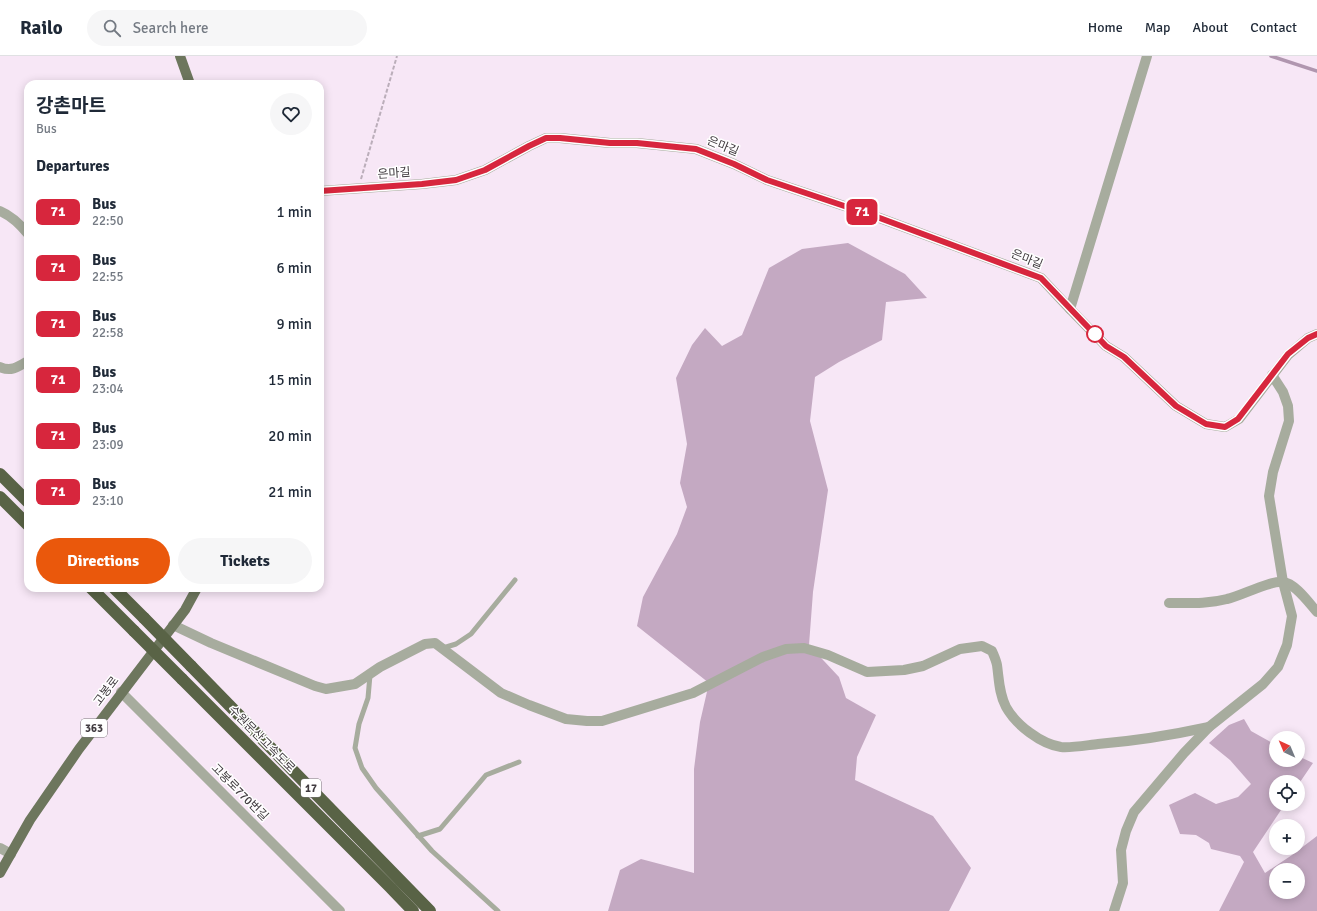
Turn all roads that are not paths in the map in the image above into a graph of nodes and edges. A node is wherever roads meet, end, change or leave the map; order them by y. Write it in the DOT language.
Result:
graph roads {
  1 [pos="180,56"];
  2 [pos="1147,56"];
  3 [pos="189,80"];
  4 [pos="324,191"];
  5 [pos="0,211"];
  6 [pos="24,229"];
  7 [pos="1070,308"];
  8 [pos="1317,334"];
  9 [pos="24,363"];
  10 [pos="0,367"];
  11 [pos="1272,375"];
  12 [pos="0,474"];
  13 [pos="0,497"];
  14 [pos="24,498"];
  15 [pos="24,521"];
  16 [pos="516,580"];
  17 [pos="1283,582"];
  18 [pos="95,592"];
  19 [pos="118,592"];
  20 [pos="195,592"];
  21 [pos="1169,603"];
  22 [pos="1317,612"];
  23 [pos="173,625"];
  24 [pos="442,648"];
  25 [pos="370,674"];
  26 [pos="121,692"];
  27 [pos="1209,727"];
  28 [pos="519,762"];
  29 [pos="418,836"];
  30 [pos="0,848"];
  31 [pos="11,854"];
  32 [pos="0,873"];
  33 [pos="340,911"];
  34 [pos="413,911"];
  35 [pos="430,911"];
  36 [pos="498,911"];
  37 [pos="1114,911"];
  1 -- 3 [label="main road"];
  2 -- 7 [label="street"];
  4 -- 7 [label="street, 은마길"];
  5 -- 6 [label="street"];
  7 -- 11 [label="street, 은마길"];
  8 -- 11 [label="street, 은마길"];
  9 -- 10 [label="street"];
  11 -- 17 [label="street"];
  12 -- 14 [label="highway"];
  13 -- 15 [label="highway"];
  16 -- 24 [label="lane"];
  17 -- 21 [label="street"];
  17 -- 22 [label="street"];
  17 -- 27 [label="street"];
  18 -- 34 [label="highway, 수원문산고속도로 / 17, bridge"];
  19 -- 35 [label="highway, 수원문산고속도로 / 17, bridge"];
  20 -- 23 [label="main road, 고봉로 / 363"];
  23 -- 25 [label="street"];
  23 -- 26 [label="main road, 고봉로 / 363"];
  24 -- 25 [label="street"];
  24 -- 27 [label="street"];
  25 -- 29 [label="lane"];
  26 -- 31 [label="main road, 고봉로 / 363"];
  26 -- 33 [label="street, 고봉로770번길"];
  27 -- 37 [label="street"];
  28 -- 29 [label="lane"];
  29 -- 36 [label="lane"];
  30 -- 31 [label="street"];
  31 -- 32 [label="main road, 고봉로 / 363"];
}
